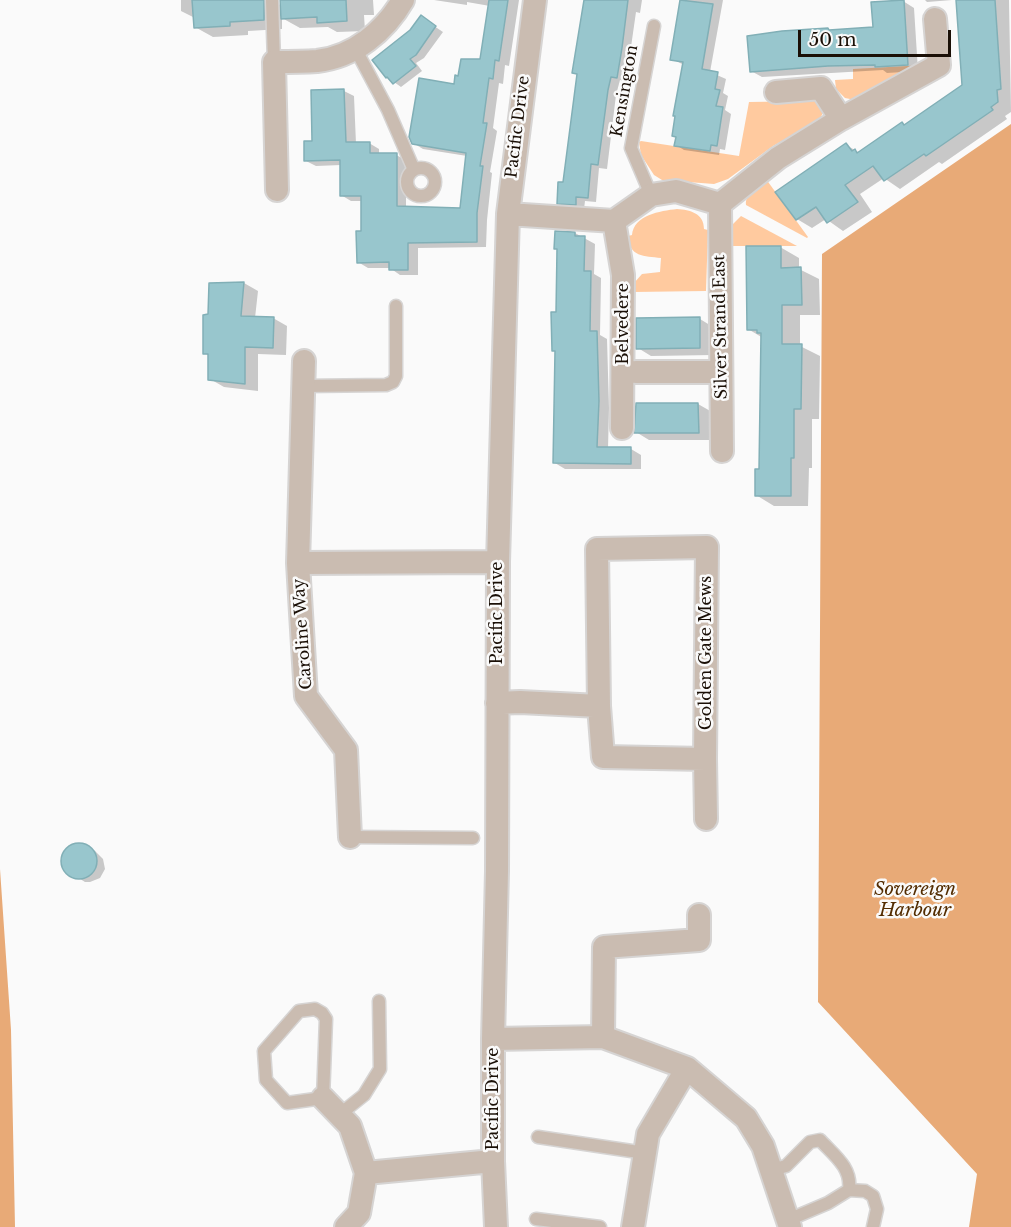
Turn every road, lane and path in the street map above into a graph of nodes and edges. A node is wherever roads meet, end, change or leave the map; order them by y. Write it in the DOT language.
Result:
graph roads {
  1 [pos="272,0"];
  2 [pos="404,0"];
  3 [pos="535,0"];
  4 [pos="935,19"];
  5 [pos="654,26"];
  6 [pos="356,48"];
  7 [pos="274,62"];
  8 [pos="776,92"];
  9 [pos="841,118"];
  10 [pos="414,170"];
  11 [pos="277,190"];
  12 [pos="651,195"];
  13 [pos="720,204"];
  14 [pos="508,214"];
  15 [pos="614,220"];
  16 [pos="396,306"];
  17 [pos="304,361"];
  18 [pos="636,372"];
  19 [pos="721,372"];
  20 [pos="304,386"];
  21 [pos="622,428"];
  22 [pos="722,451"];
  23 [pos="498,562"];
  24 [pos="298,563"];
  25 [pos="497,703"];
  26 [pos="600,706"];
  27 [pos="705,759"];
  28 [pos="706,819"];
  29 [pos="350,837"];
  30 [pos="473,838"];
  31 [pos="699,915"];
  32 [pos="379,1001"];
  33 [pos="603,1037"];
  34 [pos="493,1039"];
  35 [pos="687,1068"];
  36 [pos="323,1098"];
  37 [pos="339,1115"];
  38 [pos="538,1137"];
  39 [pos="645,1153"];
  40 [pos="493,1161"];
  41 [pos="772,1170"];
  42 [pos="366,1173"];
  43 [pos="849,1191"];
  44 [pos="536,1219"];
  45 [pos="789,1223"];
  46 [pos="346,1227"];
  47 [pos="496,1227"];
  48 [pos="600,1227"];
  49 [pos="633,1227"];
  50 [pos="873,1227"];
  1 -- 7 [label="lane"];
  2 -- 6 [label="street"];
  3 -- 14 [label="street, Pacific Drive"];
  4 -- 9 [label="street"];
  5 -- 12 [label="lane, Kensington"];
  6 -- 7 [label="street"];
  6 -- 10 [label="lane"];
  7 -- 11 [label="street"];
  8 -- 9 [label="street"];
  9 -- 13 [label="street"];
  12 -- 13 [label="street"];
  12 -- 15 [label="street"];
  13 -- 19 [label="street, Silver Strand East"];
  14 -- 15 [label="street"];
  14 -- 23 [label="street, Pacific Drive"];
  15 -- 21 [label="street, Belvedere"];
  16 -- 20 [label="lane"];
  17 -- 20 [label="street, Caroline Way"];
  18 -- 19 [label="street"];
  19 -- 22 [label="street, Silver Strand East"];
  20 -- 24 [label="street, Caroline Way"];
  23 -- 24 [label="street, Caroline Way"];
  23 -- 25 [label="street, Pacific Drive"];
  24 -- 29 [label="street, Caroline Way"];
  25 -- 26 [label="street"];
  25 -- 34 [label="street, Pacific Drive"];
  26 -- 27 [label="street"];
  26 -- 27 [label="street, Golden Gate Mews"];
  27 -- 28 [label="street, Golden Gate Mews"];
  29 -- 30 [label="lane"];
  31 -- 33 [label="street"];
  32 -- 37 [label="lane"];
  33 -- 34 [label="street"];
  33 -- 35 [label="street"];
  34 -- 40 [label="street, Pacific Drive"];
  35 -- 39 [label="street"];
  35 -- 41 [label="street"];
  36 -- 36 [label="lane"];
  36 -- 37 [label="street"];
  37 -- 42 [label="street"];
  38 -- 39 [label="lane"];
  39 -- 49 [label="street"];
  40 -- 42 [label="street"];
  40 -- 47 [label="street, Pacific Drive"];
  41 -- 43 [label="lane"];
  41 -- 45 [label="street"];
  42 -- 46 [label="street"];
  43 -- 45 [label="lane"];
  43 -- 50 [label="lane"];
  44 -- 48 [label="lane"];
}
